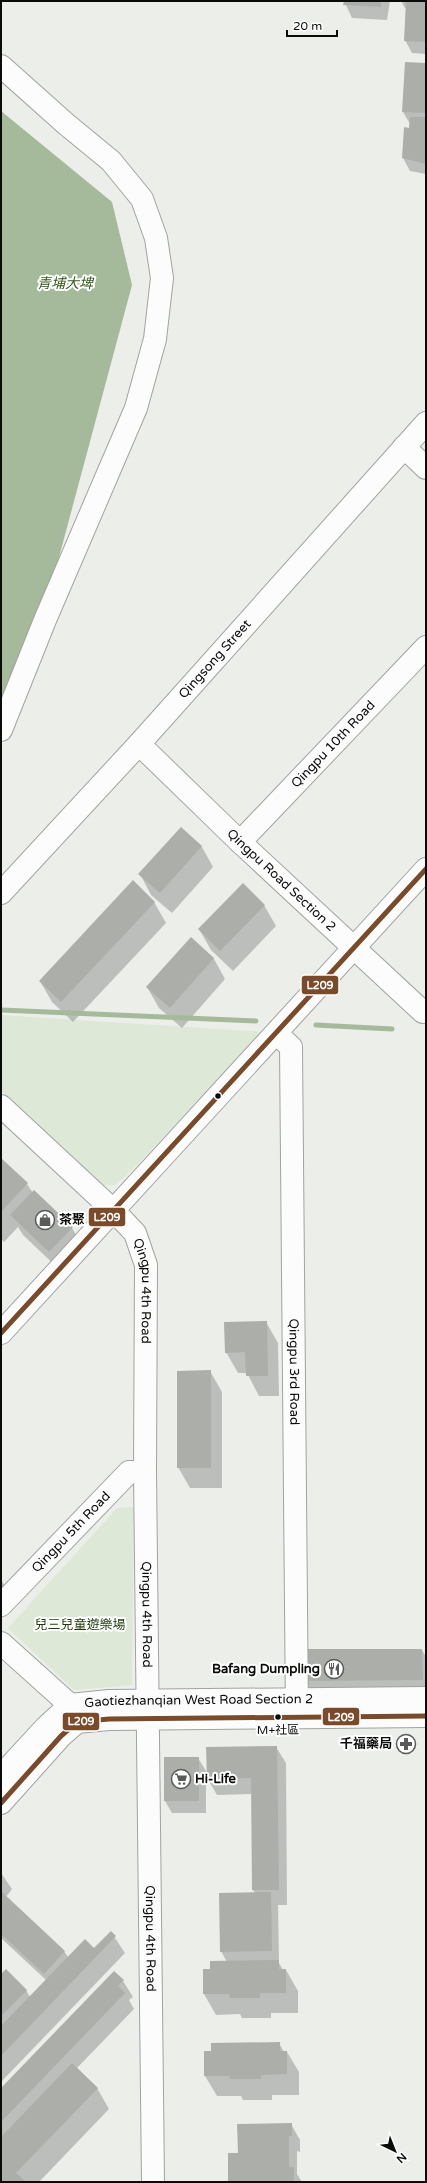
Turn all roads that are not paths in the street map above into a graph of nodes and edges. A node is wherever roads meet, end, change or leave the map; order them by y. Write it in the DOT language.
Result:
graph roads {
  1 [pos="1,66"];
  2 [pos="426,423"];
  3 [pos="404,447"];
  4 [pos="426,468"];
  5 [pos="426,647"];
  6 [pos="1,730"];
  7 [pos="140,744"];
  8 [pos="240,842"];
  9 [pos="426,869"];
  10 [pos="1,893"];
  11 [pos="354,946"];
  12 [pos="425,1014"];
  13 [pos="277,1034"];
  14 [pos="3,1111"];
  15 [pos="114,1211"];
  16 [pos="1,1333"];
  17 [pos="145,1472"];
  18 [pos="1,1605"];
  19 [pos="1,1643"];
  20 [pos="426,1698"];
  21 [pos="70,1704"];
  22 [pos="297,1709"];
  23 [pos="148,1710"];
  24 [pos="426,1716"];
  25 [pos="1,1776"];
  26 [pos="1,1803"];
  27 [pos="153,2182"];
  1 -- 6 [label="street"];
  2 -- 3 [label="street, Qingsong Street"];
  3 -- 4 [label="street"];
  3 -- 7 [label="street, Qingsong Street"];
  5 -- 8 [label="street, Qingpu 10th Road"];
  7 -- 8 [label="street, Qingpu Road Section 2"];
  7 -- 10 [label="street, Qingsong Street"];
  8 -- 11 [label="street, Qingpu Road Section 2"];
  9 -- 11 [label="street"];
  11 -- 12 [label="street, Qingpu Road Section 2"];
  11 -- 13 [label="street"];
  13 -- 15 [label="street"];
  13 -- 22 [label="street, Qingpu 3rd Road"];
  14 -- 15 [label="street, Qingpu 4th Road"];
  15 -- 16 [label="street"];
  15 -- 17 [label="street, Qingpu 4th Road"];
  17 -- 18 [label="street, Qingpu 5th Road"];
  17 -- 23 [label="street, Qingpu 4th Road"];
  19 -- 21 [label="street"];
  20 -- 22 [label="street, Gaotiezhanqian West Road Section 2"];
  21 -- 23 [label="street, Gaotiezhanqian West Road Section 2"];
  21 -- 25 [label="street, Gaotiezhanqian West Road Section 2"];
  22 -- 23 [label="street, Gaotiezhanqian West Road Section 2"];
  22 -- 24 [label="street, Gaotiezhanqian West Road Section 2"];
  23 -- 26 [label="street, Gaotiezhanqian West Road Section 2"];
  23 -- 27 [label="street, Qingpu 4th Road"];
}
